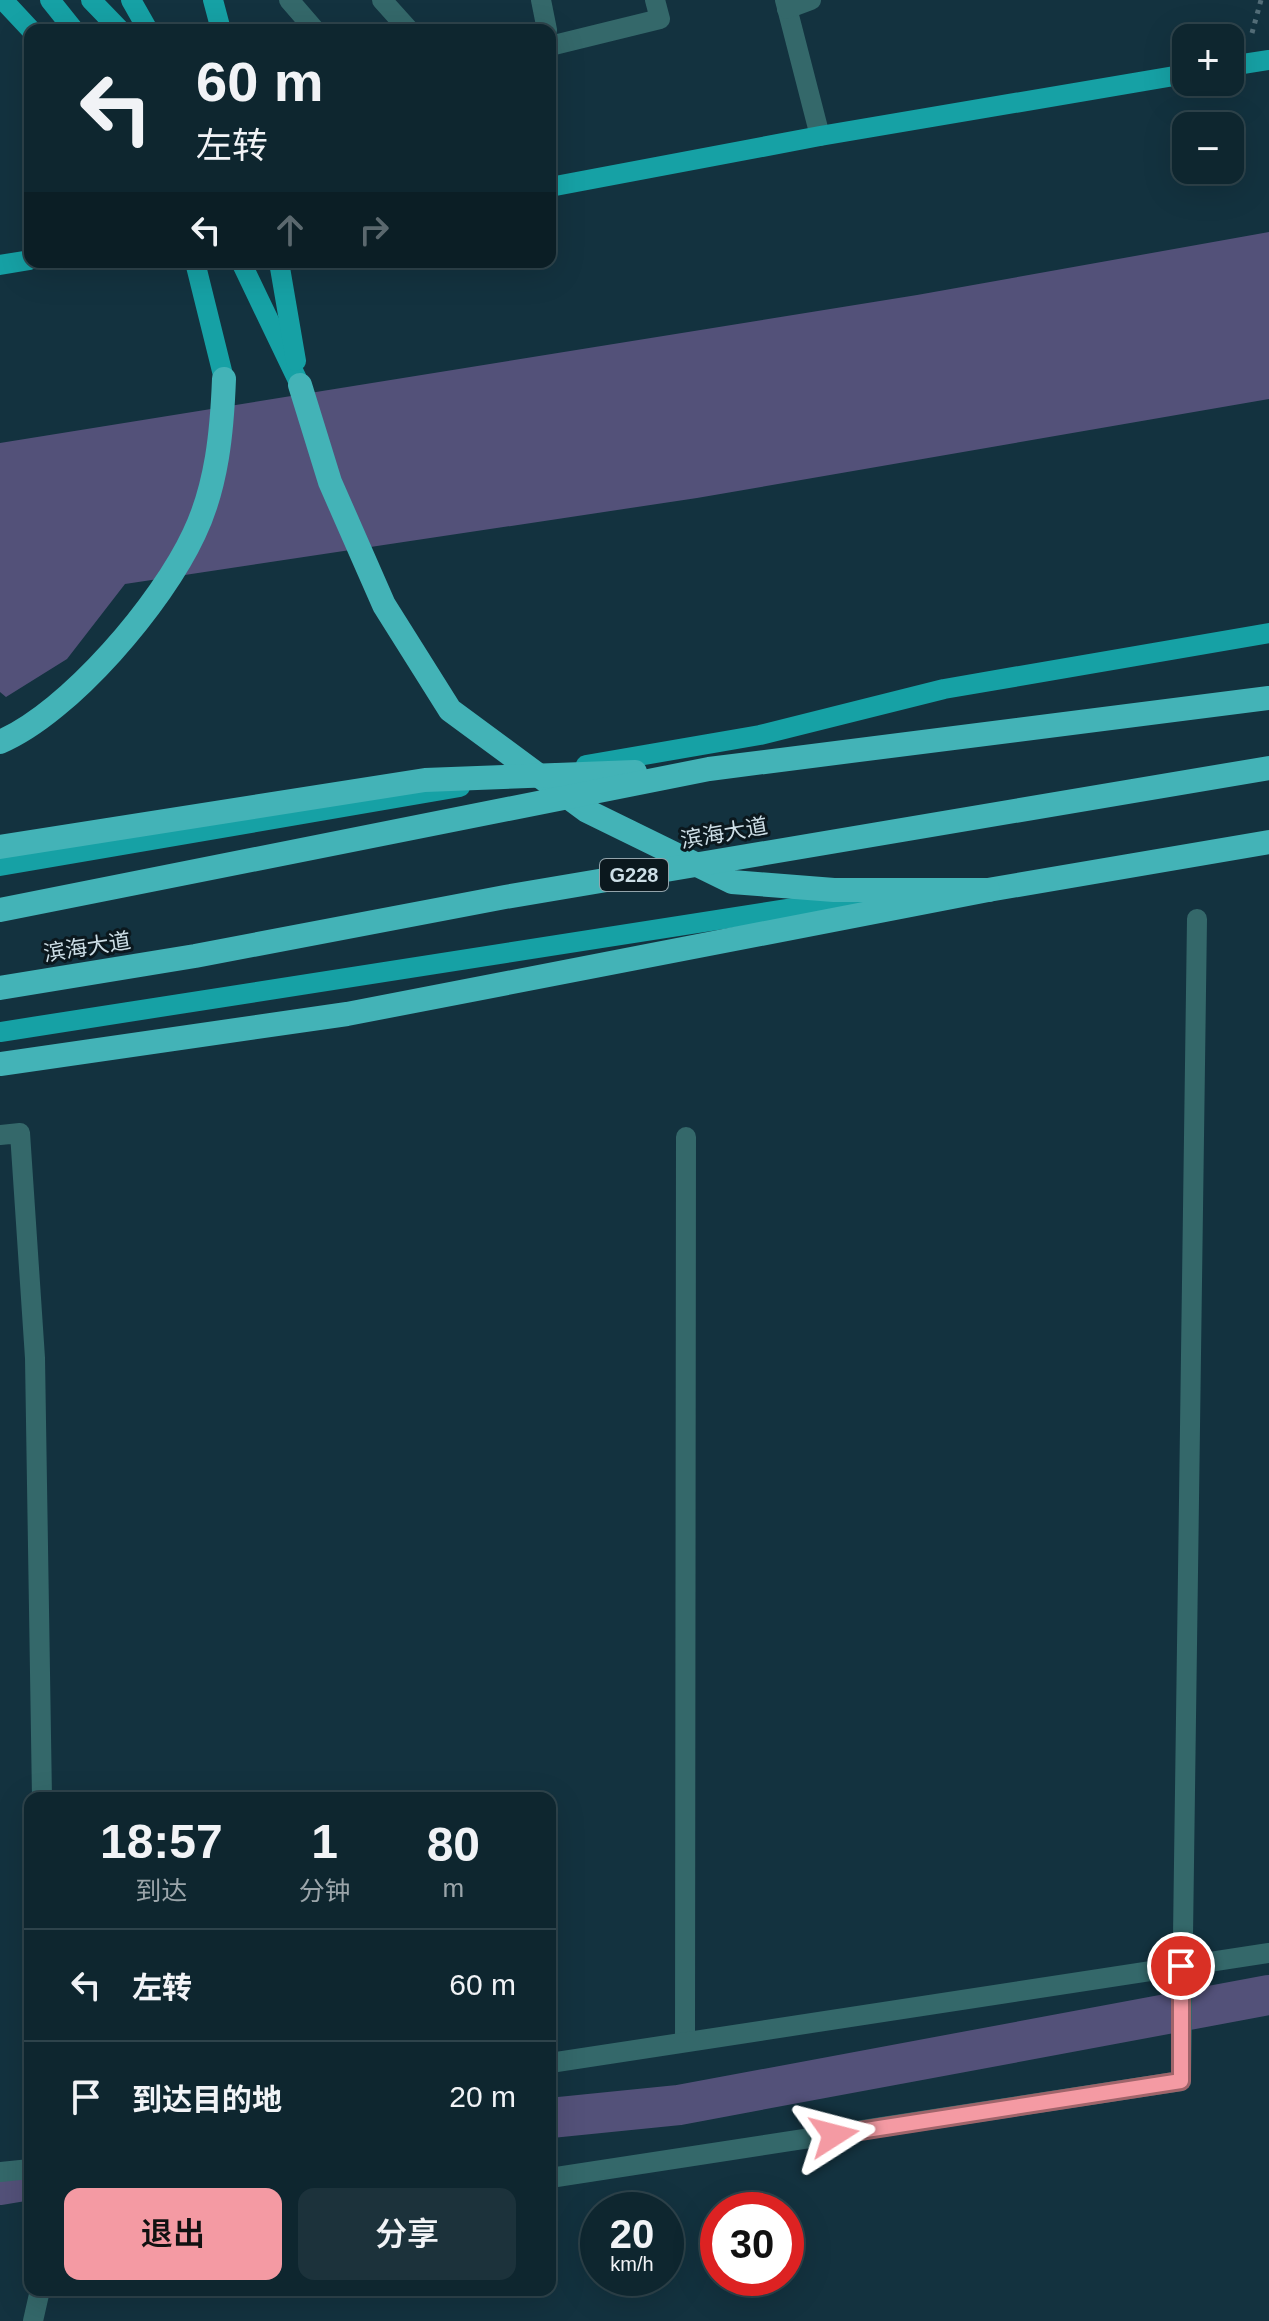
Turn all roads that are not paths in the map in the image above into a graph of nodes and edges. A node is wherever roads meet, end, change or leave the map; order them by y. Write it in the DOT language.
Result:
graph roads {
  1 [pos="3,0"];
  2 [pos="50,0"];
  3 [pos="91,0"];
  4 [pos="102,0"];
  5 [pos="131,0"];
  6 [pos="213,0"];
  7 [pos="289,0"];
  8 [pos="382,0"];
  9 [pos="541,0"];
  10 [pos="655,0"];
  11 [pos="811,0"];
  12 [pos="786,4"];
  13 [pos="25,24"];
  14 [pos="69,24"];
  15 [pos="114,24"];
  16 [pos="116,24"];
  17 [pos="145,24"];
  18 [pos="219,24"];
  19 [pos="310,24"];
  20 [pos="404,24"];
  21 [pos="546,24"];
  22 [pos="556,43"];
  23 [pos="1269,60"];
  24 [pos="1244,64"];
  25 [pos="1172,76"];
  26 [pos="820,136"];
  27 [pos="556,186"];
  28 [pos="24,261"];
  29 [pos="0,265"];
  30 [pos="195,268"];
  31 [pos="244,268"];
  32 [pos="280,268"];
  33 [pos="224,379"];
  34 [pos="300,385"];
  35 [pos="1269,633"];
  36 [pos="1269,698"];
  37 [pos="0,742"];
  38 [pos="1269,768"];
  39 [pos="709,769"];
  40 [pos="1269,834"];
  41 [pos="1269,842"];
  42 [pos="0,847"];
  43 [pos="0,866"];
  44 [pos="988,890"];
  45 [pos="0,910"];
  46 [pos="1197,919"];
  47 [pos="0,988"];
  48 [pos="0,1032"];
  49 [pos="0,1064"];
  50 [pos="0,1135"];
  51 [pos="686,1137"];
  52 [pos="42,1792"];
  53 [pos="1269,1953"];
  54 [pos="1181,1976"];
  55 [pos="685,2042"];
  56 [pos="556,2062"];
  57 [pos="24,2170"];
  58 [pos="0,2172"];
  59 [pos="556,2177"];
  60 [pos="39,2296"];
  61 [pos="33,2321"];
  1 -- 13 [label="main road"];
  2 -- 14 [label="main road"];
  3 -- 15 [label="main road"];
  4 -- 16 [label="main road"];
  5 -- 17 [label="main road"];
  6 -- 18 [label="main road"];
  7 -- 19 [label="street"];
  8 -- 20 [label="street"];
  9 -- 21 [label="street"];
  10 -- 22 [label="street"];
  11 -- 12 [label="street"];
  12 -- 26 [label="street"];
  23 -- 24 [label="main road"];
  25 -- 26 [label="main road"];
  26 -- 27 [label="main road"];
  28 -- 29 [label="main road"];
  30 -- 33 [label="main road"];
  31 -- 34 [label="main road"];
  32 -- 34 [label="main road"];
  33 -- 37 [label="highway"];
  34 -- 44 [label="highway, bridge"];
  35 -- 43 [label="main road"];
  36 -- 39 [label="highway, bridge"];
  38 -- 47 [label="highway, 滨海大道 / G228, bridge"];
  39 -- 42 [label="highway, bridge"];
  39 -- 45 [label="highway, bridge"];
  40 -- 48 [label="main road"];
  41 -- 44 [label="highway"];
  44 -- 49 [label="highway, bridge"];
  46 -- 54 [label="street"];
  50 -- 52 [label="street"];
  51 -- 55 [label="street"];
  53 -- 54 [label="street"];
  54 -- 55 [label="street"];
  54 -- 59 [label="street"];
  55 -- 56 [label="street"];
  57 -- 58 [label="street"];
  60 -- 61 [label="street"];
}
